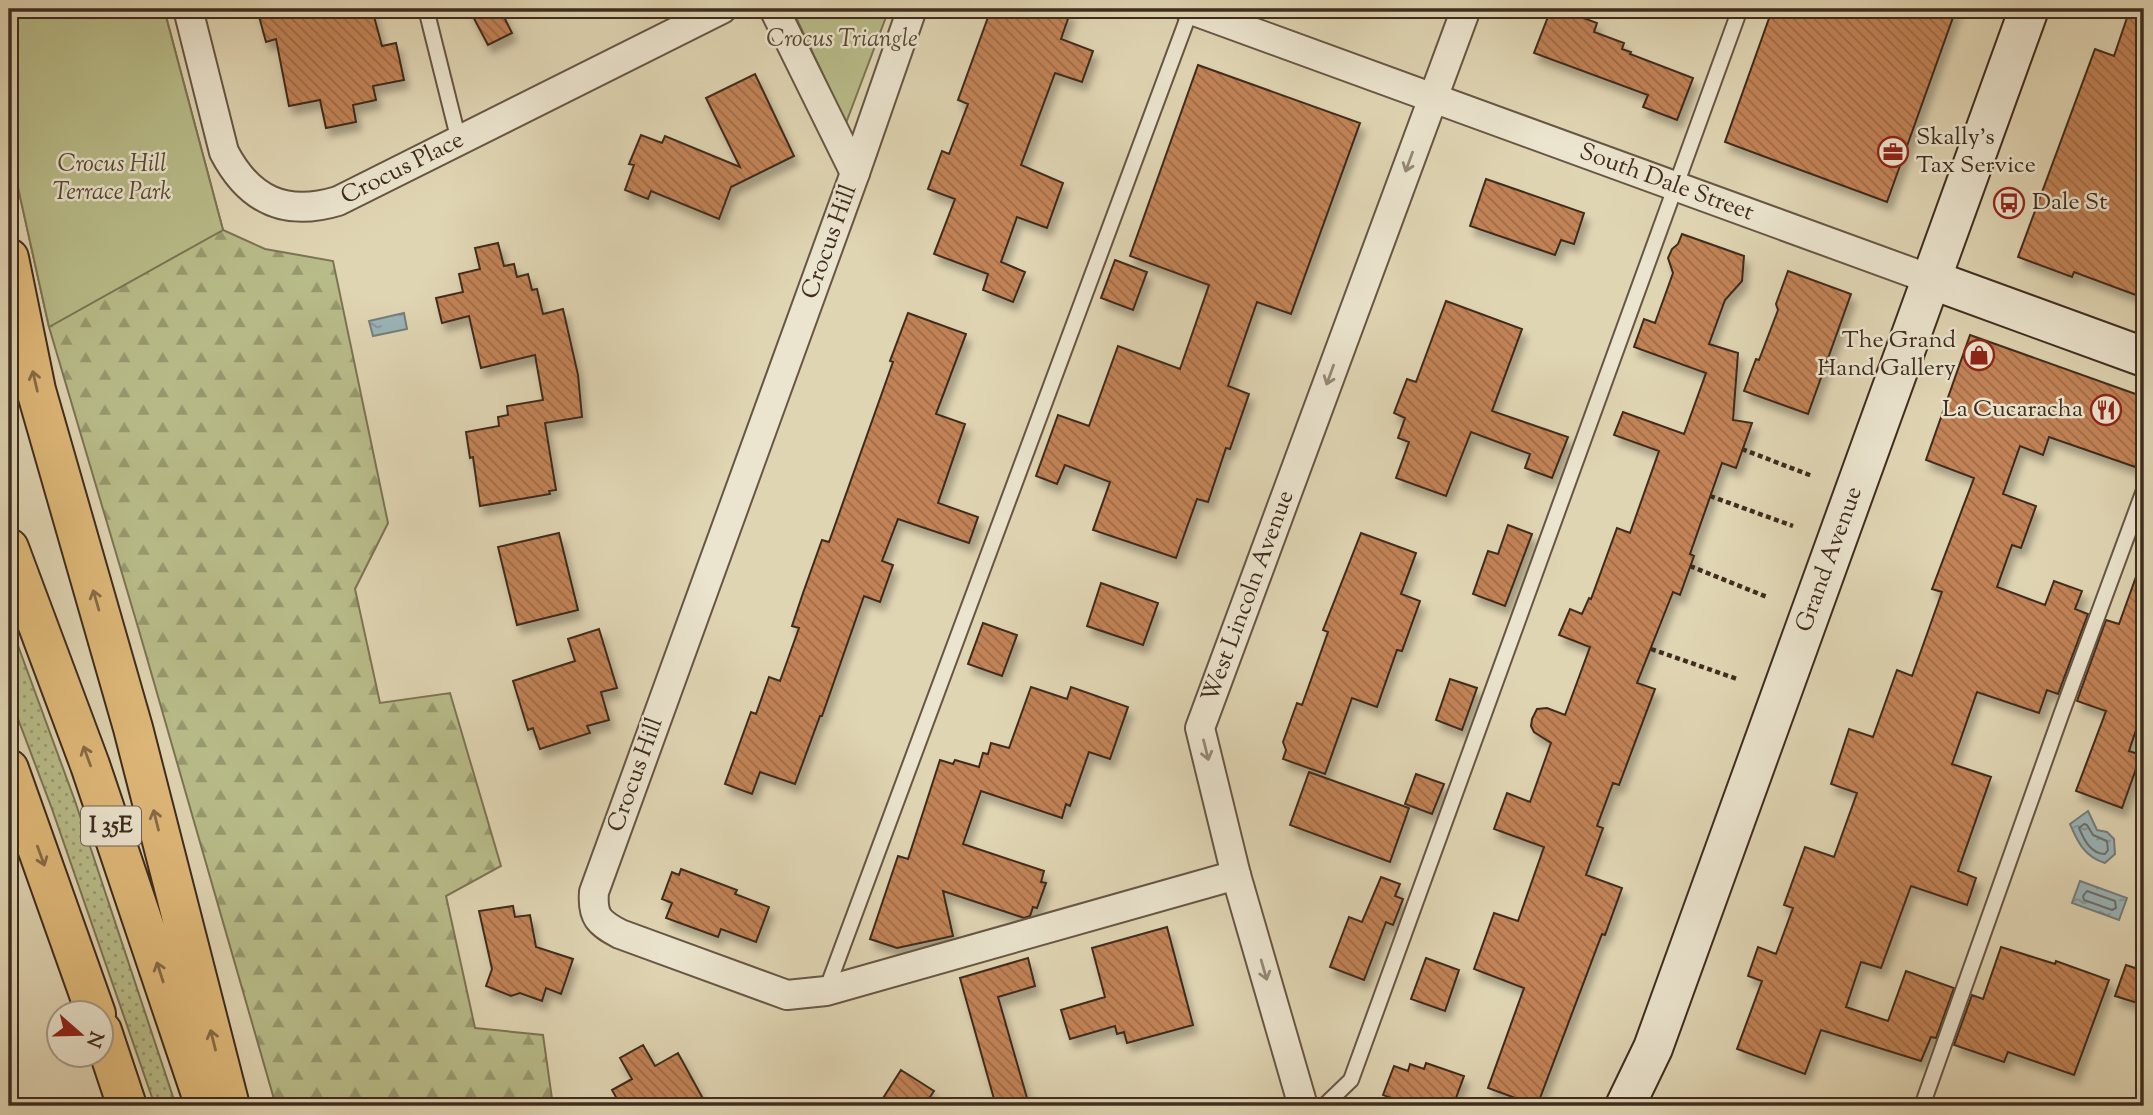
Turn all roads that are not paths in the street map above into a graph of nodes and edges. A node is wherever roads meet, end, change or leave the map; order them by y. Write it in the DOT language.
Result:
graph roads {
  1 [pos="188,9"];
  2 [pos="426,9"];
  3 [pos="722,9"];
  4 [pos="774,9"];
  5 [pos="912,9"];
  6 [pos="1191,9"];
  7 [pos="1466,9"];
  8 [pos="1740,9"];
  9 [pos="2029,9"];
  10 [pos="1433,98"];
  11 [pos="459,141"];
  12 [pos="855,173"];
  13 [pos="1675,186"];
  14 [pos="9,258"];
  15 [pos="1930,279"];
  16 [pos="2144,356"];
  17 [pos="2144,490"];
  18 [pos="9,548"];
  19 [pos="9,769"];
  20 [pos="1236,875"];
  21 [pos="826,991"];
  22 [pos="91,1000"];
  23 [pos="115,1070"];
  24 [pos="1630,1105"];
  25 [pos="127,1106"];
  26 [pos="205,1106"];
  27 [pos="230,1106"];
  28 [pos="1303,1106"];
  29 [pos="1324,1106"];
  30 [pos="1922,1106"];
  1 -- 11 [label="street, Crocus Place"];
  2 -- 11 [label="lane"];
  3 -- 11 [label="street, Crocus Place"];
  4 -- 12 [label="street, Crocus Hill"];
  5 -- 12 [label="street"];
  6 -- 10 [label="street, South Dale Street"];
  6 -- 21 [label="lane"];
  7 -- 10 [label="street, West Lincoln Avenue"];
  8 -- 13 [label="lane"];
  9 -- 15 [label="main road, Grand Avenue"];
  10 -- 13 [label="street, South Dale Street"];
  10 -- 20 [label="street, West Lincoln Avenue, one-way"];
  12 -- 21 [label="street, Crocus Hill"];
  13 -- 15 [label="street, South Dale Street"];
  13 -- 29 [label="lane"];
  27 -- 14 [label="highway, one-way"];
  15 -- 16 [label="main road, South Dale Street"];
  15 -- 24 [label="main road, Grand Avenue"];
  17 -- 30 [label="lane"];
  26 -- 18 [label="highway, I 35E, one-way"];
  19 -- 22 [label="highway, one-way"];
  20 -- 21 [label="street, Crocus Hill"];
  20 -- 28 [label="street, West Lincoln Avenue, one-way"];
  23 -- 25 [label="highway"];
}
